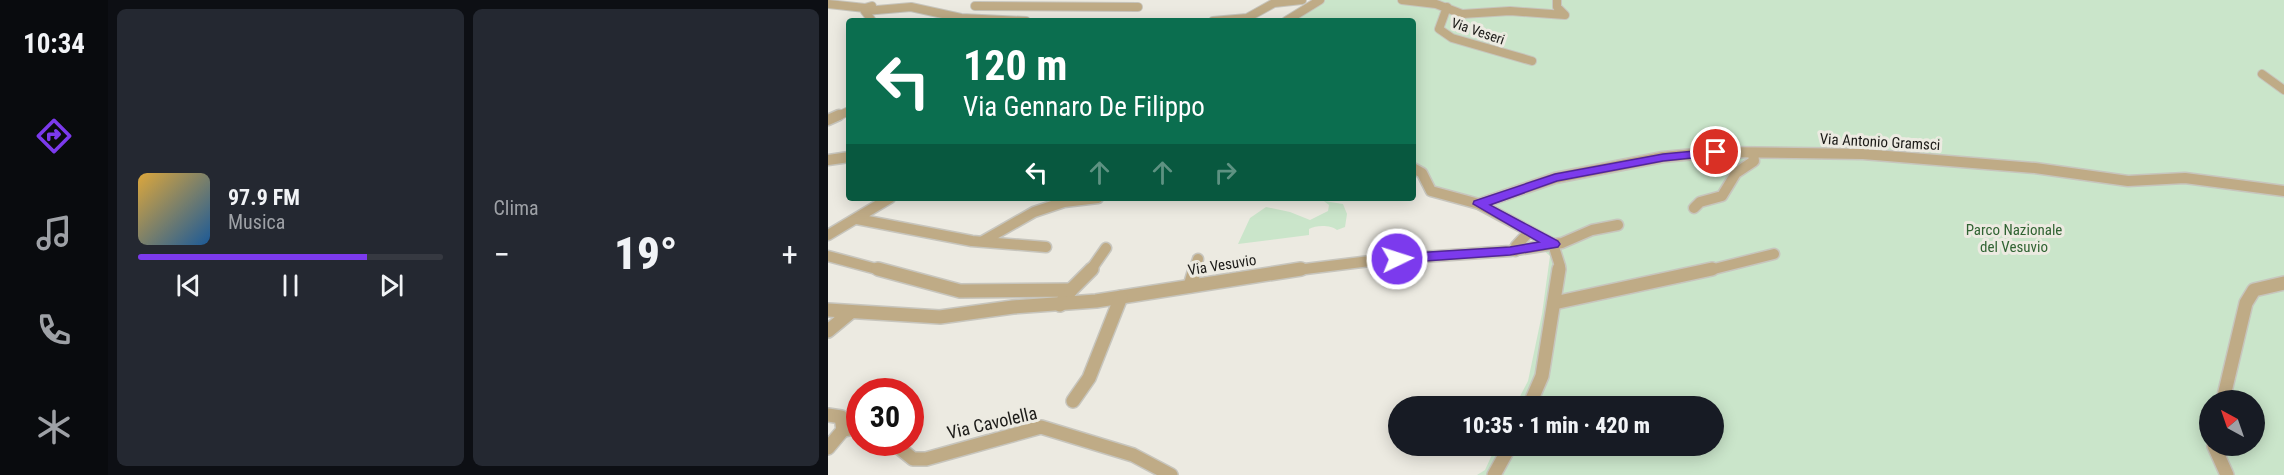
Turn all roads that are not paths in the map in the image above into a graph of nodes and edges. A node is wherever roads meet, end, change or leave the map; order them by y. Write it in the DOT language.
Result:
graph roads {
  1 [pos="985,0"];
  2 [pos="1302,0"];
  3 [pos="1320,0"];
  4 [pos="1402,0"];
  5 [pos="1557,0"];
  6 [pos="828,4"];
  7 [pos="975,6"];
  8 [pos="1138,7"];
  9 [pos="1447,7"];
  10 [pos="871,8"];
  11 [pos="959,14"];
  12 [pos="962,18"];
  13 [pos="1246,18"];
  14 [pos="1291,18"];
  15 [pos="1532,61"];
  16 [pos="2262,74"];
  17 [pos="2284,90"];
  18 [pos="845,112"];
  19 [pos="828,114"];
  20 [pos="828,120"];
  21 [pos="1753,153"];
  22 [pos="846,157"];
  23 [pos="828,160"];
  24 [pos="1416,170"];
  25 [pos="2284,191"];
  26 [pos="885,201"];
  27 [pos="1079,201"];
  28 [pos="1479,204"];
  29 [pos="1694,208"];
  30 [pos="857,219"];
  31 [pos="1618,225"];
  32 [pos="1529,232"];
  33 [pos="828,235"];
  34 [pos="983,242"];
  35 [pos="1553,244"];
  36 [pos="1046,247"];
  37 [pos="1106,248"];
  38 [pos="1515,250"];
  39 [pos="1774,254"];
  40 [pos="828,256"];
  41 [pos="1198,259"];
  42 [pos="2284,283"];
  43 [pos="1190,286"];
  44 [pos="1071,290"];
  45 [pos="1121,297"];
  46 [pos="1554,303"];
  47 [pos="1060,305"];
  48 [pos="828,310"];
  49 [pos="850,312"];
  50 [pos="828,331"];
  51 [pos="2225,390"];
  52 [pos="1533,396"];
  53 [pos="1073,400"];
  54 [pos="828,415"];
  55 [pos="843,429"];
  56 [pos="846,429"];
  57 [pos="828,448"];
  58 [pos="909,456"];
  59 [pos="1504,456"];
  60 [pos="2218,456"];
  61 [pos="1171,475"];
  62 [pos="1494,475"];
  63 [pos="2227,475"];
  1 -- 7 [label="street"];
  2 -- 13 [label="street"];
  3 -- 14 [label="street"];
  4 -- 9 [label="street, Via Veseri"];
  5 -- 9 [label="street, Via Veseri"];
  6 -- 10 [label="street"];
  7 -- 8 [label="street"];
  7 -- 11 [label="street"];
  9 -- 15 [label="street, Via Veseri"];
  10 -- 12 [label="street"];
  16 -- 17 [label="street"];
  18 -- 19 [label="street"];
  18 -- 20 [label="street"];
  21 -- 25 [label="street, Via Antonio Gramsci"];
  21 -- 28 [label="street, Via Antonio Gramsci"];
  21 -- 29 [label="street"];
  22 -- 23 [label="street"];
  24 -- 28 [label="street"];
  26 -- 30 [label="street"];
  27 -- 34 [label="street"];
  28 -- 32 [label="street"];
  30 -- 33 [label="street"];
  30 -- 34 [label="street"];
  31 -- 35 [label="street, Via Vesuvio"];
  32 -- 35 [label="street"];
  32 -- 38 [label="street"];
  34 -- 36 [label="street"];
  35 -- 38 [label="street, Via Vesuvio"];
  35 -- 46 [label="street"];
  37 -- 44 [label="street"];
  38 -- 43 [label="street, Via Vesuvio"];
  39 -- 46 [label="street"];
  40 -- 44 [label="street"];
  41 -- 43 [label="street"];
  42 -- 51 [label="street"];
  43 -- 45 [label="street, Via Vesuvio"];
  44 -- 47 [label="street"];
  45 -- 47 [label="street, Via Vesuvio"];
  45 -- 53 [label="street"];
  46 -- 52 [label="street"];
  47 -- 49 [label="street, Via Vesuvio"];
  48 -- 49 [label="street, Via Vesuvio"];
  49 -- 50 [label="street"];
  54 -- 55 [label="street"];
  55 -- 56 [label="street"];
  55 -- 57 [label="street"];
  58 -- 61 [label="street, Via Cavolella"];
  59 -- 62 [label="street"];
  60 -- 63 [label="street"];
}
